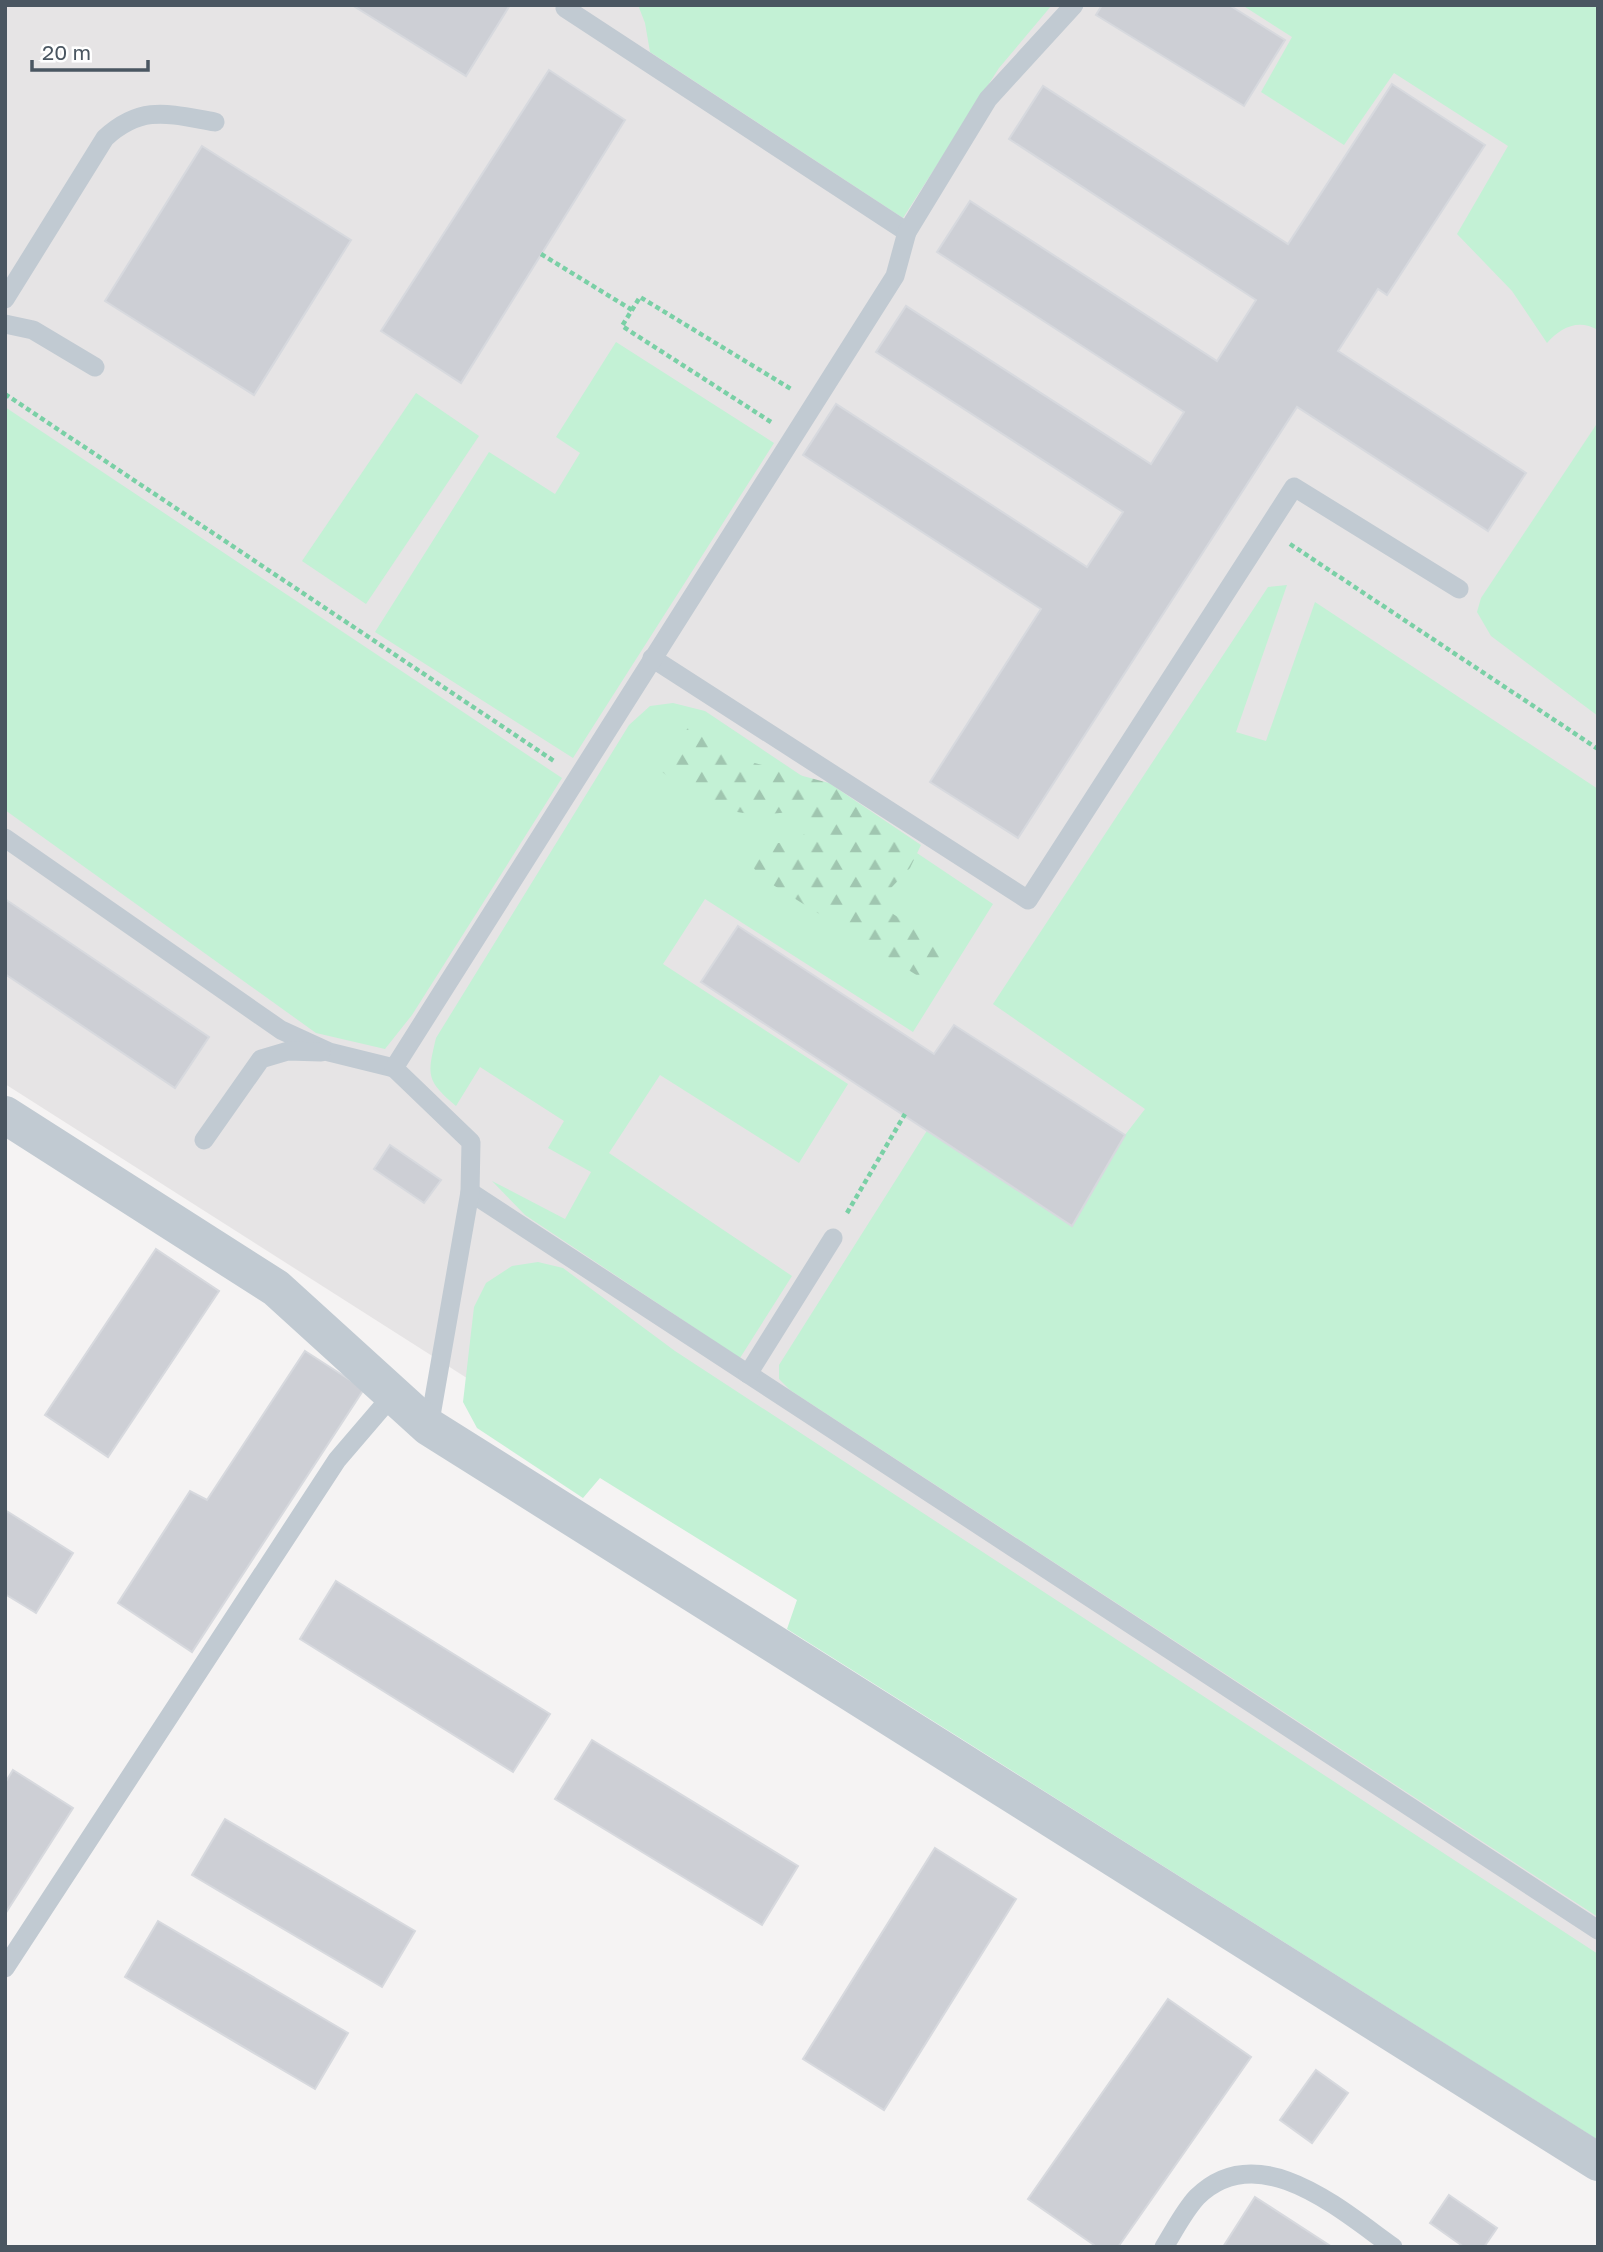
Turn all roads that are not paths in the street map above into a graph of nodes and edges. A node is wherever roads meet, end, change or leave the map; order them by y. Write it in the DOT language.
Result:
graph roads {
  1 [pos="1074,5"];
  2 [pos="565,8"];
  3 [pos="215,122"];
  4 [pos="907,232"];
  5 [pos="5,299"];
  6 [pos="5,324"];
  7 [pos="95,367"];
  8 [pos="1459,589"];
  9 [pos="652,658"];
  10 [pos="5,838"];
  11 [pos="330,1052"];
  12 [pos="394,1068"];
  13 [pos="5,1115"];
  14 [pos="204,1140"];
  15 [pos="470,1192"];
  16 [pos="833,1238"];
  17 [pos="748,1374"];
  18 [pos="417,1414"];
  19 [pos="1598,1930"];
  20 [pos="5,1968"];
  21 [pos="1598,2162"];
  22 [pos="1164,2247"];
  23 [pos="1393,2247"];
  1 -- 4 [label="lane"];
  2 -- 4 [label="lane"];
  3 -- 5 [label="lane"];
  4 -- 9 [label="lane"];
  6 -- 7 [label="lane"];
  8 -- 9 [label="lane"];
  9 -- 12 [label="lane"];
  10 -- 11 [label="lane"];
  11 -- 12 [label="lane"];
  11 -- 14 [label="lane"];
  12 -- 15 [label="lane"];
  13 -- 18 [label="street"];
  15 -- 17 [label="lane"];
  15 -- 18 [label="lane"];
  16 -- 17 [label="lane"];
  17 -- 19 [label="lane"];
  18 -- 20 [label="lane"];
  18 -- 21 [label="street"];
  22 -- 23 [label="lane"];
}
